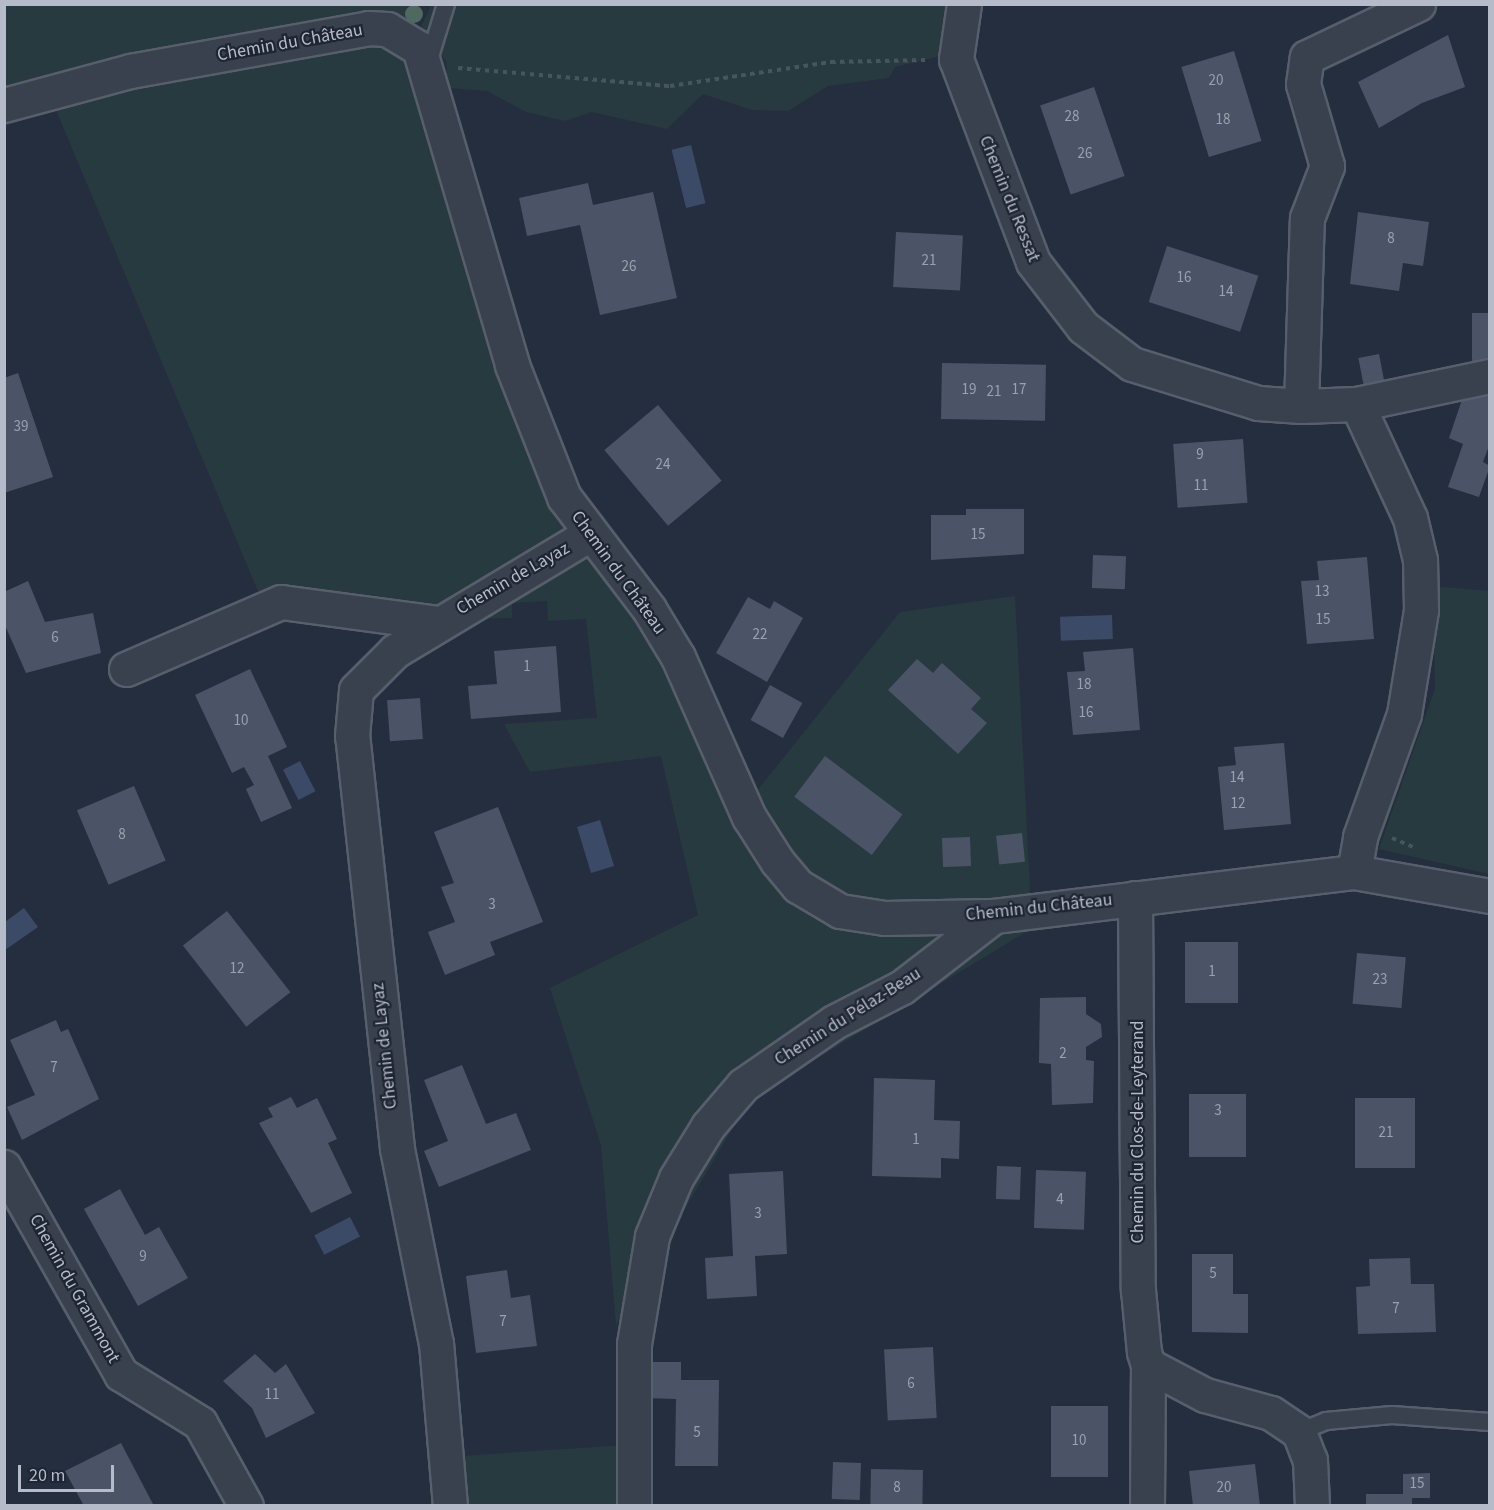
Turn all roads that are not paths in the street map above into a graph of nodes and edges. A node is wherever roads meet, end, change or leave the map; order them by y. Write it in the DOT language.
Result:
graph roads {
  1 [pos="446,4"];
  2 [pos="964,4"];
  3 [pos="1418,4"];
  4 [pos="427,64"];
  5 [pos="4,105"];
  6 [pos="1490,376"];
  7 [pos="1357,404"];
  8 [pos="1301,406"];
  9 [pos="588,535"];
  10 [pos="439,623"];
  11 [pos="126,669"];
  12 [pos="1354,872"];
  13 [pos="1490,896"];
  14 [pos="1135,898"];
  15 [pos="994,916"];
  16 [pos="4,1167"];
  17 [pos="1148,1365"];
  18 [pos="1490,1422"];
  19 [pos="1299,1432"];
  20 [pos="246,1506"];
  21 [pos="450,1506"];
  22 [pos="634,1506"];
  23 [pos="1147,1506"];
  24 [pos="1312,1506"];
  1 -- 4 [label="lane"];
  2 -- 8 [label="street, Chemin du Ressat"];
  3 -- 8 [label="street"];
  4 -- 5 [label="street, Chemin du Château"];
  4 -- 9 [label="street, Chemin du Château"];
  6 -- 7 [label="street, Chemin du Ressat"];
  7 -- 8 [label="street, Chemin du Ressat"];
  7 -- 12 [label="street"];
  9 -- 10 [label="street, Chemin de Layaz"];
  9 -- 15 [label="street, Chemin du Château"];
  10 -- 11 [label="street, Chemin de Layaz"];
  10 -- 21 [label="street, Chemin de Layaz"];
  12 -- 13 [label="street, Chemin du Château"];
  12 -- 14 [label="street, Chemin du Château"];
  14 -- 15 [label="street, Chemin du Château"];
  14 -- 17 [label="street, Chemin du Clos-de-Leyterand"];
  15 -- 22 [label="street, Chemin du Pélaz-Beau"];
  16 -- 20 [label="street, Chemin du Grammont"];
  17 -- 19 [label="street"];
  17 -- 23 [label="street, Chemin du Clos-de-Leyterand"];
  18 -- 19 [label="lane"];
  19 -- 24 [label="street"];
}
